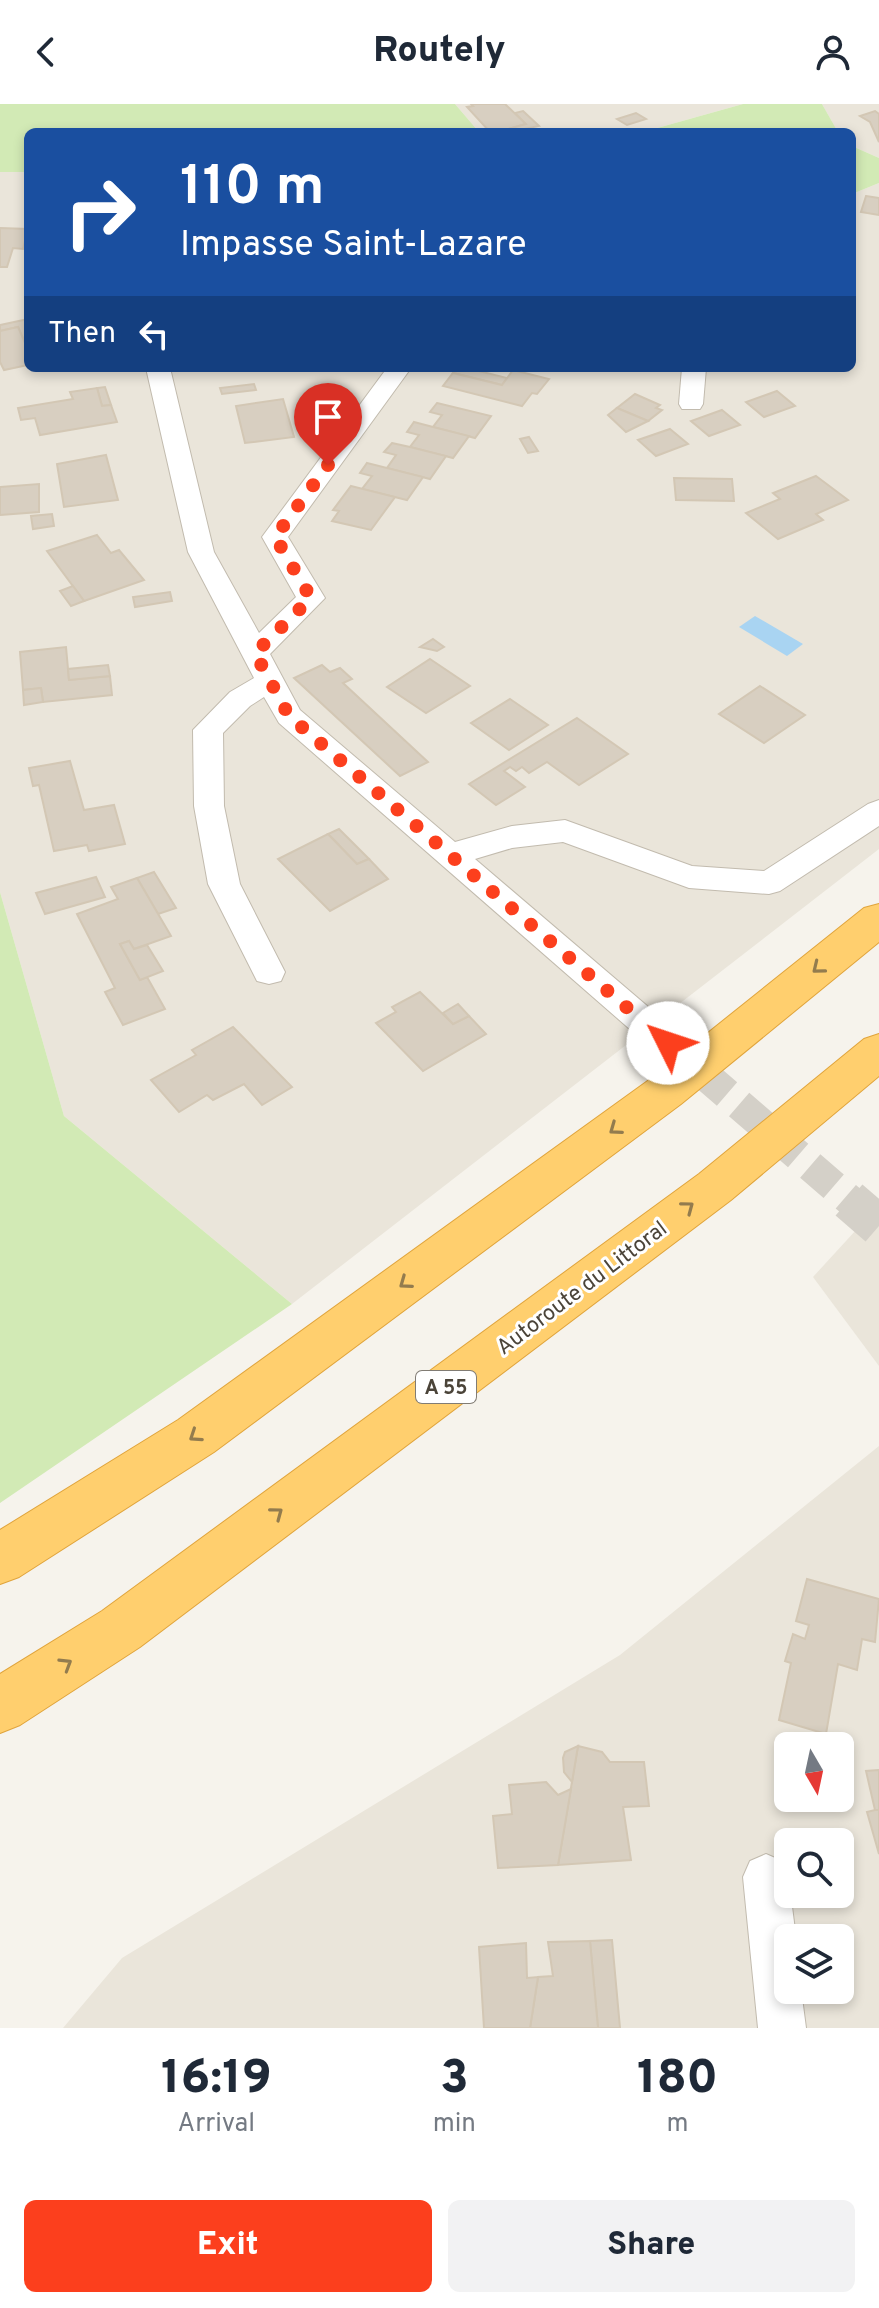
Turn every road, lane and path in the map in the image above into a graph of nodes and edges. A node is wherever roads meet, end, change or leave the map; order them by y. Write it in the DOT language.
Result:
graph roads {
  1 [pos="159,372"];
  2 [pos="396,372"];
  3 [pos="694,372"];
  4 [pos="691,404"];
  5 [pos="255,653"];
  6 [pos="270,681"];
  7 [pos="879,811"];
  8 [pos="450,855"];
  9 [pos="879,919"];
  10 [pos="269,972"];
  11 [pos="668,1043"];
  12 [pos="879,1051"];
  13 [pos="0,1559"];
  14 [pos="0,1706"];
  15 [pos="766,1877"];
  16 [pos="782,2028"];
  1 -- 5 [label="street"];
  2 -- 5 [label="street"];
  3 -- 4 [label="street"];
  5 -- 6 [label="street"];
  6 -- 8 [label="street"];
  6 -- 10 [label="street"];
  7 -- 8 [label="street"];
  8 -- 11 [label="street"];
  9 -- 13 [label="highway, one-way"];
  14 -- 12 [label="highway, Autoroute du Littoral / A 55, one-way"];
  15 -- 16 [label="street"];
}
